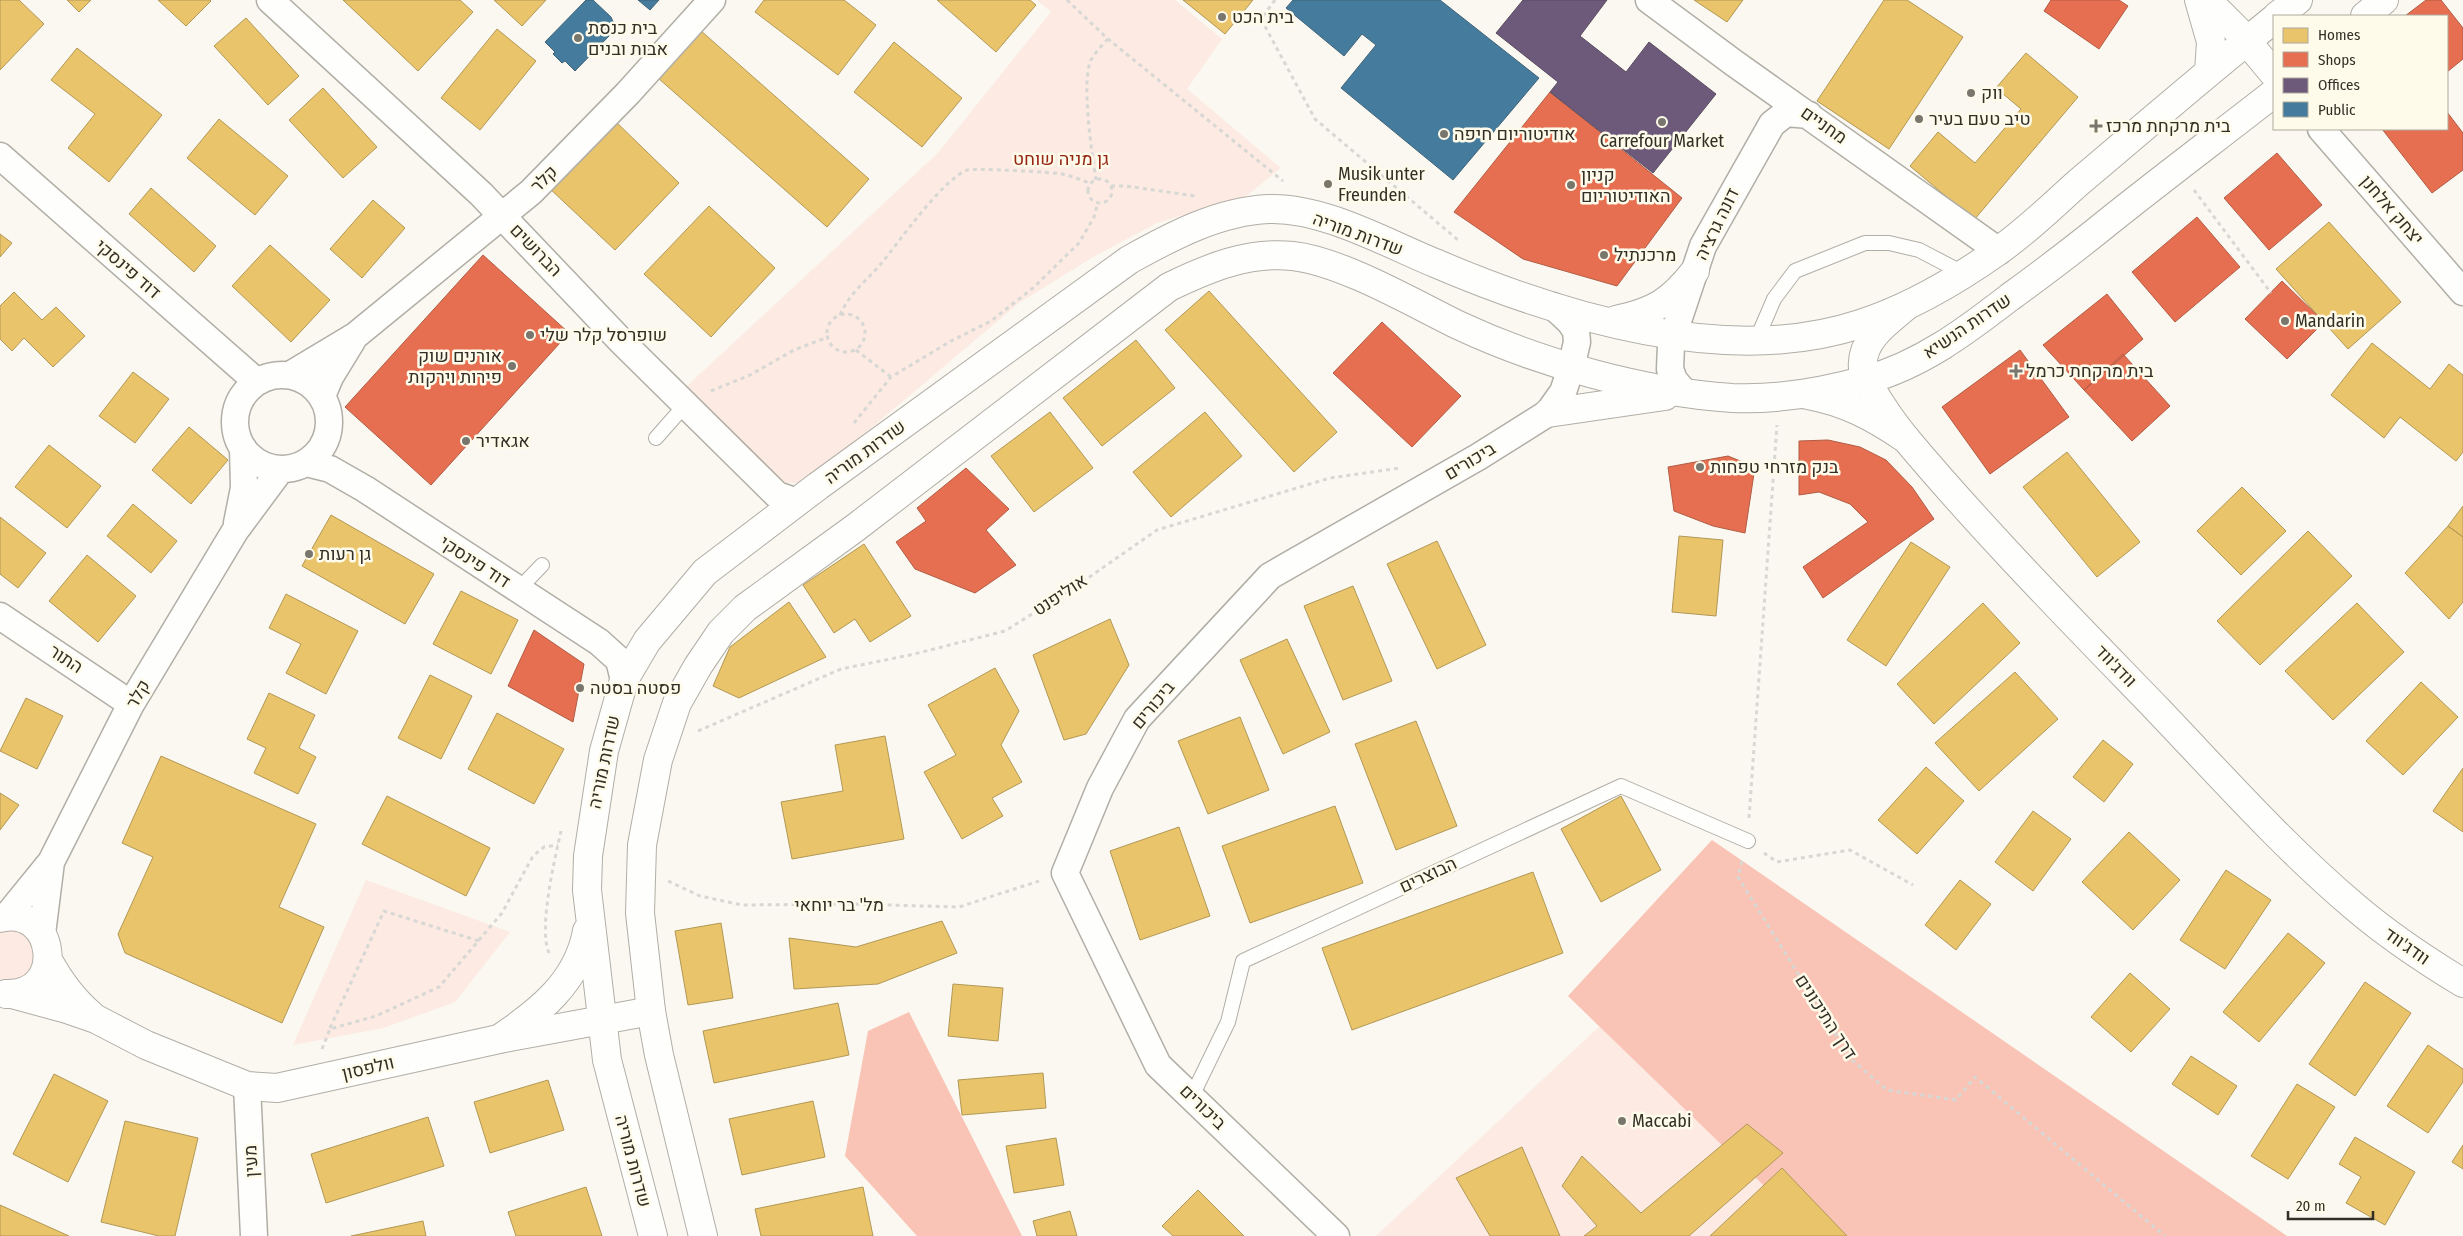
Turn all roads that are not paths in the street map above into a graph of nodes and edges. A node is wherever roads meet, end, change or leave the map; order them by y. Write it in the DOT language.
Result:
graph roads {
  1 [pos="270,0"];
  2 [pos="712,0"];
  3 [pos="1649,0"];
  4 [pos="2199,0"];
  5 [pos="2207,0"];
  6 [pos="2298,0"];
  7 [pos="2384,0"];
  8 [pos="297,9"];
  9 [pos="2278,15"];
  10 [pos="2366,15"];
  11 [pos="2273,20"];
  12 [pos="2247,41"];
  13 [pos="1734,63"];
  14 [pos="2209,72"];
  15 [pos="2273,73"];
  16 [pos="2273,94"];
  17 [pos="1810,115"];
  18 [pos="2322,130"];
  19 [pos="1764,135"];
  20 [pos="0,156"];
  21 [pos="504,216"];
  22 [pos="1999,251"];
  23 [pos="1695,271"];
  24 [pos="1963,273"];
  25 [pos="2463,292"];
  26 [pos="1552,306"];
  27 [pos="1908,306"];
  28 [pos="1610,321"];
  29 [pos="1674,334"];
  30 [pos="355,336"];
  31 [pos="1756,341"];
  32 [pos="1571,368"];
  33 [pos="290,375"];
  34 [pos="1868,379"];
  35 [pos="256,381"];
  36 [pos="1685,393"];
  37 [pos="1804,394"];
  38 [pos="322,396"];
  39 [pos="683,403"];
  40 [pos="1548,413"];
  41 [pos="656,438"];
  42 [pos="1906,439"];
  43 [pos="243,448"];
  44 [pos="306,462"];
  45 [pos="280,469"];
  46 [pos="797,502"];
  47 [pos="236,532"];
  48 [pos="542,565"];
  49 [pos="518,590"];
  50 [pos="0,616"];
  51 [pos="624,680"];
  52 [pos="131,704"];
  53 [pos="1748,841"];
  54 [pos="51,862"];
  55 [pos="4,917"];
  56 [pos="589,917"];
  57 [pos="42,934"];
  58 [pos="48,960"];
  59 [pos="2463,983"];
  60 [pos="6,993"];
  61 [pos="651,1011"];
  62 [pos="96,1019"];
  63 [pos="601,1021"];
  64 [pos="499,1039"];
  65 [pos="247,1086"];
  66 [pos="1192,1096"];
  67 [pos="254,1236"];
  68 [pos="653,1236"];
  69 [pos="704,1236"];
  70 [pos="1336,1236"];
  1 -- 8 [label="street, הברושים"];
  2 -- 21 [label="street, קלר"];
  3 -- 13 [label="street, מחניים"];
  4 -- 14 [label="main road"];
  5 -- 12 [label="main road"];
  6 -- 9 [label="main road"];
  7 -- 10 [label="main road"];
  8 -- 21 [label="street, הברושים"];
  11 -- 12 [label="main road"];
  12 -- 14 [label="main road"];
  12 -- 15 [label="main road"];
  13 -- 17 [label="street, מחניים"];
  13 -- 19 [label="street"];
  14 -- 22 [label="main road"];
  16 -- 34 [label="main road, שדרות הנשיא"];
  17 -- 19 [label="street, דונה גרציה"];
  17 -- 22 [label="street, מחניים"];
  18 -- 25 [label="street, יצחק אלחנן"];
  19 -- 23 [label="street, דונה גרציה"];
  20 -- 35 [label="street, דוד פינסקי"];
  21 -- 30 [label="street, קלר"];
  21 -- 39 [label="street, הברושים"];
  22 -- 24 [label="main road"];
  23 -- 28 [label="main road"];
  23 -- 29 [label="street, דונה גרציה"];
  24 -- 27 [label="main road"];
  24 -- 31 [label="lane"];
  26 -- 28 [label="main road, שדרות מוריה"];
  26 -- 32 [label="street, ביכורים"];
  26 -- 46 [label="main road, שדרות מוריה"];
  27 -- 31 [label="main road"];
  27 -- 34 [label="main road, וודג'ווד"];
  28 -- 29 [label="main road, שדרות מוריה"];
  29 -- 31 [label="main road"];
  29 -- 36 [label="street, דונה גרציה"];
  30 -- 33 [label="street, קלר"];
  30 -- 38 [label="street, קלר"];
  32 -- 36 [label="main road, שדרות הנשיא"];
  32 -- 40 [label="street, ביכורים"];
  32 -- 61 [label="main road"];
  33 -- 35 [label="street"];
  33 -- 38 [label="street"];
  34 -- 37 [label="main road, שדרות הנשיא"];
  34 -- 42 [label="main road, וודג'ווד"];
  35 -- 43 [label="street"];
  36 -- 37 [label="main road, שדרות הנשיא"];
  36 -- 40 [label="main road"];
  37 -- 42 [label="main road"];
  38 -- 44 [label="street"];
  39 -- 41 [label="lane"];
  39 -- 46 [label="street, הברושים"];
  40 -- 66 [label="street, ביכורים"];
  42 -- 59 [label="main road, וודג'ווד"];
  43 -- 45 [label="street"];
  43 -- 47 [label="street, קלר"];
  44 -- 45 [label="street"];
  44 -- 49 [label="street, דוד פינסקי"];
  45 -- 47 [label="street, קלר"];
  46 -- 51 [label="main road, שדרות מוריה"];
  47 -- 52 [label="street, קלר"];
  48 -- 49 [label="lane"];
  49 -- 51 [label="street, דוד פינסקי"];
  50 -- 52 [label="street, התור"];
  51 -- 56 [label="main road, שדרות מוריה"];
  52 -- 54 [label="street, קלר"];
  53 -- 66 [label="lane, הבוצרים"];
  54 -- 55 [label="street, קלר"];
  54 -- 57 [label="street, קלר"];
  55 -- 57 [label="main road"];
  56 -- 63 [label="main road, שדרות מוריה"];
  56 -- 64 [label="main road"];
  57 -- 58 [label="main road, וולפסון"];
  58 -- 60 [label="main road"];
  58 -- 62 [label="main road, וולפסון"];
  60 -- 62 [label="main road, וולפסון"];
  61 -- 63 [label="main road, וולפסון"];
  61 -- 69 [label="main road"];
  62 -- 65 [label="main road, וולפסון"];
  63 -- 64 [label="main road, וולפסון"];
  63 -- 68 [label="main road, שדרות מוריה"];
  64 -- 65 [label="main road, וולפסון"];
  65 -- 67 [label="street, מעין"];
  66 -- 70 [label="street, ביכורים"];
}
